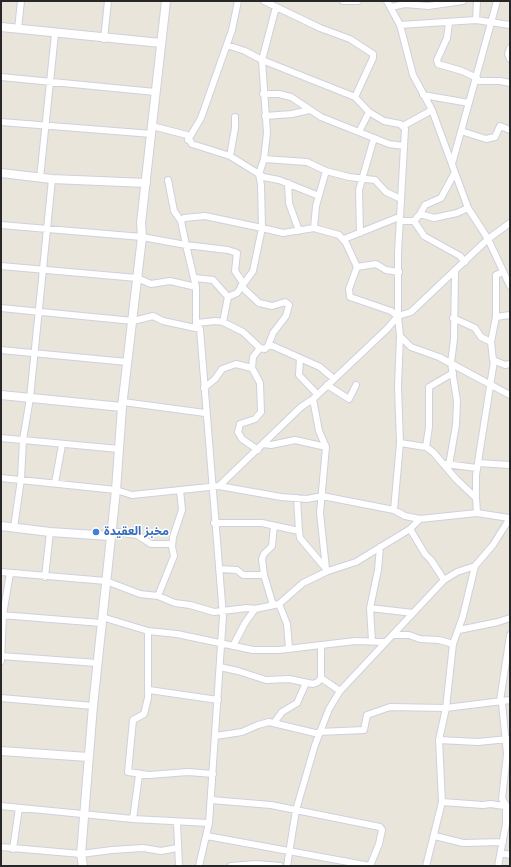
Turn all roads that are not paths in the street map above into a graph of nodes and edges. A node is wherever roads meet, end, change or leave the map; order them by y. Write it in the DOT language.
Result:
graph roads {
  1 [pos="21,1"];
  2 [pos="108,1"];
  3 [pos="166,1"];
  4 [pos="238,1"];
  5 [pos="264,1"];
  6 [pos="344,1"];
  7 [pos="358,1"];
  8 [pos="387,1"];
  9 [pos="463,1"];
  10 [pos="477,1"];
  11 [pos="497,1"];
  12 [pos="428,3"];
  13 [pos="276,7"];
  14 [pos="390,7"];
  15 [pos="476,20"];
  16 [pos="449,23"];
  17 [pos="492,23"];
  18 [pos="510,25"];
  19 [pos="400,26"];
  20 [pos="1,27"];
  21 [pos="18,29"];
  22 [pos="55,34"];
  23 [pos="104,39"];
  24 [pos="161,43"];
  25 [pos="227,45"];
  26 [pos="510,48"];
  27 [pos="510,59"];
  28 [pos="262,60"];
  29 [pos="1,77"];
  30 [pos="477,80"];
  31 [pos="50,82"];
  32 [pos="510,83"];
  33 [pos="155,92"];
  34 [pos="263,94"];
  35 [pos="423,95"];
  36 [pos="355,97"];
  37 [pos="469,103"];
  38 [pos="310,110"];
  39 [pos="432,110"];
  40 [pos="369,112"];
  41 [pos="265,116"];
  42 [pos="234,117"];
  43 [pos="1,122"];
  44 [pos="403,126"];
  45 [pos="46,127"];
  46 [pos="152,130"];
  47 [pos="510,130"];
  48 [pos="461,131"];
  49 [pos="359,132"];
  50 [pos="374,138"];
  51 [pos="188,140"];
  52 [pos="404,146"];
  53 [pos="230,156"];
  54 [pos="264,159"];
  55 [pos="452,164"];
  56 [pos="326,171"];
  57 [pos="1,173"];
  58 [pos="259,174"];
  59 [pos="454,174"];
  60 [pos="40,178"];
  61 [pos="52,179"];
  62 [pos="168,180"];
  63 [pos="362,180"];
  64 [pos="146,183"];
  65 [pos="288,184"];
  66 [pos="319,196"];
  67 [pos="401,199"];
  68 [pos="468,208"];
  69 [pos="420,214"];
  70 [pos="399,219"];
  71 [pos="181,221"];
  72 [pos="414,221"];
  73 [pos="510,223"];
  74 [pos="1,225"];
  75 [pos="262,228"];
  76 [pos="314,228"];
  77 [pos="47,230"];
  78 [pos="299,231"];
  79 [pos="360,233"];
  80 [pos="142,237"];
  81 [pos="344,239"];
  82 [pos="488,239"];
  83 [pos="186,245"];
  84 [pos="465,262"];
  85 [pos="1,266"];
  86 [pos="357,267"];
  87 [pos="44,270"];
  88 [pos="399,272"];
  89 [pos="455,272"];
  90 [pos="503,272"];
  91 [pos="137,278"];
  92 [pos="195,278"];
  93 [pos="242,284"];
  94 [pos="510,286"];
  95 [pos="196,287"];
  96 [pos="228,297"];
  97 [pos="1,308"];
  98 [pos="39,313"];
  99 [pos="510,315"];
  100 [pos="398,316"];
  101 [pos="496,317"];
  102 [pos="453,318"];
  103 [pos="133,320"];
  104 [pos="223,322"];
  105 [pos="198,326"];
  106 [pos="400,336"];
  107 [pos="491,342"];
  108 [pos="268,346"];
  109 [pos="260,348"];
  110 [pos="1,350"];
  111 [pos="34,354"];
  112 [pos="300,358"];
  113 [pos="494,361"];
  114 [pos="127,362"];
  115 [pos="451,363"];
  116 [pos="510,364"];
  117 [pos="252,368"];
  118 [pos="452,373"];
  119 [pos="334,379"];
  120 [pos="490,384"];
  121 [pos="327,385"];
  122 [pos="356,385"];
  123 [pos="204,388"];
  124 [pos="317,394"];
  125 [pos="1,395"];
  126 [pos="510,395"];
  127 [pos="30,398"];
  128 [pos="312,399"];
  129 [pos="123,404"];
  130 [pos="205,413"];
  131 [pos="1,438"];
  132 [pos="23,440"];
  133 [pos="400,443"];
  134 [pos="264,444"];
  135 [pos="62,445"];
  136 [pos="326,447"];
  137 [pos="426,447"];
  138 [pos="119,449"];
  139 [pos="258,450"];
  140 [pos="447,465"];
  141 [pos="510,465"];
  142 [pos="478,466"];
  143 [pos="1,478"];
  144 [pos="21,479"];
  145 [pos="55,483"];
  146 [pos="219,486"];
  147 [pos="212,488"];
  148 [pos="116,490"];
  149 [pos="180,490"];
  150 [pos="322,496"];
  151 [pos="297,498"];
  152 [pos="476,498"];
  153 [pos="394,510"];
  154 [pos="477,513"];
  155 [pos="510,518"];
  156 [pos="420,519"];
  157 [pos="214,523"];
  158 [pos="1,526"];
  159 [pos="274,526"];
  160 [pos="14,528"];
  161 [pos="410,529"];
  162 [pos="299,531"];
  163 [pos="50,532"];
  164 [pos="110,533"];
  165 [pos="172,544"];
  166 [pos="380,547"];
  167 [pos="475,566"];
  168 [pos="219,570"];
  169 [pos="327,570"];
  170 [pos="1,572"];
  171 [pos="10,573"];
  172 [pos="264,575"];
  173 [pos="45,576"];
  174 [pos="444,580"];
  175 [pos="106,581"];
  176 [pos="158,596"];
  177 [pos="276,604"];
  178 [pos="370,608"];
  179 [pos="255,609"];
  180 [pos="222,611"];
  181 [pos="414,613"];
  182 [pos="2,615"];
  183 [pos="510,618"];
  184 [pos="102,620"];
  185 [pos="459,630"];
  186 [pos="148,631"];
  187 [pos="394,635"];
  188 [pos="510,635"];
  189 [pos="372,642"];
  190 [pos="384,642"];
  191 [pos="222,643"];
  192 [pos="453,644"];
  193 [pos="321,645"];
  194 [pos="234,646"];
  195 [pos="289,648"];
  196 [pos="1,656"];
  197 [pos="1,661"];
  198 [pos="97,663"];
  199 [pos="508,663"];
  200 [pos="220,667"];
  201 [pos="321,678"];
  202 [pos="306,683"];
  203 [pos="149,690"];
  204 [pos="340,691"];
  205 [pos="1,698"];
  206 [pos="218,700"];
  207 [pos="510,700"];
  208 [pos="500,701"];
  209 [pos="93,706"];
  210 [pos="446,708"];
  211 [pos="274,723"];
  212 [pos="319,733"];
  213 [pos="215,736"];
  214 [pos="508,739"];
  215 [pos="439,740"];
  216 [pos="1,751"];
  217 [pos="88,757"];
  218 [pos="213,774"];
  219 [pos="139,775"];
  220 [pos="210,800"];
  221 [pos="442,802"];
  222 [pos="1,806"];
  223 [pos="508,806"];
  224 [pos="19,808"];
  225 [pos="296,810"];
  226 [pos="84,815"];
  227 [pos="133,819"];
  228 [pos="177,822"];
  229 [pos="209,823"];
  230 [pos="207,836"];
  231 [pos="435,836"];
  232 [pos="503,842"];
  233 [pos="1,848"];
  234 [pos="177,848"];
  235 [pos="13,849"];
  236 [pos="288,851"];
  237 [pos="501,853"];
  238 [pos="81,854"];
  239 [pos="510,855"];
  240 [pos="83,866"];
  241 [pos="179,866"];
  242 [pos="199,866"];
  243 [pos="230,866"];
  244 [pos="280,866"];
  245 [pos="287,866"];
  246 [pos="370,866"];
  247 [pos="426,866"];
  248 [pos="498,866"];
  1 -- 21 [label="street"];
  2 -- 23 [label="street"];
  3 -- 24 [label="street"];
  4 -- 25 [label="street"];
  5 -- 13 [label="street"];
  6 -- 7 [label="street"];
  8 -- 14 [label="street"];
  9 -- 12 [label="street"];
  10 -- 15 [label="street"];
  11 -- 17 [label="street"];
  12 -- 14 [label="street"];
  13 -- 28 [label="street"];
  13 -- 36 [label="street"];
  14 -- 19 [label="street"];
  15 -- 16 [label="street"];
  15 -- 17 [label="street"];
  16 -- 19 [label="street"];
  16 -- 30 [label="street"];
  17 -- 18 [label="street"];
  17 -- 30 [label="street"];
  19 -- 35 [label="street"];
  20 -- 21 [label="street"];
  21 -- 22 [label="street"];
  22 -- 23 [label="street"];
  22 -- 31 [label="street"];
  23 -- 24 [label="street"];
  24 -- 33 [label="street"];
  25 -- 28 [label="street"];
  25 -- 51 [label="street"];
  26 -- 27 [label="street"];
  28 -- 34 [label="street"];
  28 -- 36 [label="street"];
  29 -- 31 [label="street"];
  30 -- 32 [label="street"];
  30 -- 37 [label="street"];
  31 -- 33 [label="street"];
  31 -- 45 [label="street"];
  33 -- 46 [label="street"];
  34 -- 38 [label="street"];
  34 -- 41 [label="street"];
  35 -- 37 [label="street"];
  35 -- 39 [label="street"];
  36 -- 40 [label="street"];
  37 -- 48 [label="street"];
  38 -- 41 [label="street"];
  38 -- 49 [label="street"];
  39 -- 44 [label="street"];
  39 -- 55 [label="street"];
  40 -- 44 [label="street"];
  40 -- 49 [label="street"];
  41 -- 54 [label="street"];
  42 -- 53 [label="street"];
  43 -- 45 [label="street"];
  44 -- 52 [label="street"];
  45 -- 46 [label="street"];
  45 -- 60 [label="street"];
  46 -- 51 [label="street"];
  46 -- 64 [label="street"];
  47 -- 48 [label="street"];
  48 -- 55 [label="street"];
  49 -- 50 [label="street"];
  50 -- 52 [label="street"];
  50 -- 63 [label="street"];
  51 -- 53 [label="street"];
  52 -- 67 [label="street"];
  53 -- 58 [label="street"];
  54 -- 56 [label="street"];
  54 -- 58 [label="street"];
  55 -- 59 [label="street"];
  56 -- 63 [label="street"];
  56 -- 66 [label="street"];
  57 -- 60 [label="street"];
  58 -- 65 [label="street"];
  58 -- 75 [label="street"];
  59 -- 68 [label="street"];
  59 -- 69 [label="street"];
  60 -- 61 [label="street"];
  61 -- 64 [label="street"];
  61 -- 77 [label="street"];
  62 -- 71 [label="street"];
  63 -- 67 [label="street"];
  63 -- 79 [label="street"];
  64 -- 80 [label="street"];
  65 -- 66 [label="street"];
  65 -- 78 [label="street"];
  66 -- 76 [label="street"];
  67 -- 70 [label="street"];
  68 -- 69 [label="street"];
  68 -- 82 [label="street"];
  69 -- 72 [label="street"];
  70 -- 72 [label="street"];
  70 -- 79 [label="street"];
  70 -- 88 [label="street"];
  71 -- 75 [label="street"];
  71 -- 83 [label="street"];
  72 -- 84 [label="street"];
  73 -- 82 [label="street"];
  74 -- 77 [label="street"];
  75 -- 78 [label="street"];
  75 -- 93 [label="street"];
  76 -- 78 [label="street"];
  76 -- 81 [label="street"];
  77 -- 80 [label="street"];
  77 -- 87 [label="street"];
  79 -- 81 [label="street"];
  80 -- 83 [label="street"];
  80 -- 91 [label="street"];
  81 -- 86 [label="street"];
  82 -- 84 [label="street"];
  82 -- 90 [label="street"];
  83 -- 92 [label="street"];
  83 -- 93 [label="street"];
  84 -- 89 [label="street"];
  85 -- 87 [label="street"];
  86 -- 88 [label="street"];
  86 -- 100 [label="street"];
  87 -- 91 [label="street"];
  87 -- 98 [label="street"];
  88 -- 100 [label="street"];
  89 -- 100 [label="street"];
  89 -- 102 [label="street"];
  90 -- 94 [label="street"];
  90 -- 101 [label="street"];
  91 -- 95 [label="street"];
  91 -- 103 [label="street"];
  92 -- 95 [label="street"];
  92 -- 96 [label="street"];
  93 -- 96 [label="street"];
  93 -- 108 [label="street"];
  95 -- 105 [label="street"];
  96 -- 104 [label="street"];
  97 -- 98 [label="street"];
  98 -- 103 [label="street"];
  98 -- 111 [label="street"];
  99 -- 101 [label="street"];
  100 -- 106 [label="street"];
  100 -- 119 [label="street"];
  101 -- 107 [label="street"];
  102 -- 107 [label="street"];
  102 -- 115 [label="street"];
  103 -- 105 [label="street"];
  103 -- 114 [label="street"];
  104 -- 105 [label="street"];
  104 -- 109 [label="street"];
  105 -- 123 [label="street"];
  106 -- 115 [label="street"];
  106 -- 133 [label="street"];
  107 -- 113 [label="street"];
  108 -- 109 [label="street"];
  108 -- 112 [label="street"];
  109 -- 117 [label="street"];
  110 -- 111 [label="street"];
  111 -- 114 [label="street"];
  111 -- 127 [label="street"];
  112 -- 119 [label="street"];
  112 -- 124 [label="street"];
  113 -- 116 [label="street"];
  113 -- 120 [label="street"];
  114 -- 129 [label="street"];
  115 -- 118 [label="street"];
  115 -- 120 [label="street"];
  117 -- 123 [label="street"];
  117 -- 139 [label="street"];
  118 -- 137 [label="street"];
  118 -- 140 [label="street"];
  119 -- 121 [label="street"];
  120 -- 126 [label="street"];
  120 -- 142 [label="street"];
  121 -- 122 [label="street"];
  121 -- 124 [label="street"];
  123 -- 130 [label="street"];
  124 -- 128 [label="street"];
  125 -- 127 [label="street"];
  127 -- 129 [label="street"];
  127 -- 132 [label="street"];
  128 -- 134 [label="street"];
  128 -- 136 [label="street"];
  129 -- 130 [label="street"];
  129 -- 138 [label="street"];
  130 -- 147 [label="street"];
  131 -- 132 [label="street"];
  132 -- 135 [label="street"];
  132 -- 144 [label="street"];
  133 -- 137 [label="street"];
  133 -- 153 [label="street"];
  134 -- 136 [label="street"];
  134 -- 139 [label="street"];
  135 -- 138 [label="street"];
  135 -- 145 [label="street"];
  136 -- 150 [label="street"];
  137 -- 140 [label="street"];
  138 -- 148 [label="street"];
  139 -- 146 [label="street"];
  140 -- 142 [label="street"];
  140 -- 152 [label="street"];
  141 -- 142 [label="street"];
  142 -- 152 [label="street"];
  143 -- 144 [label="street"];
  144 -- 145 [label="street"];
  144 -- 160 [label="street"];
  145 -- 148 [label="street"];
  146 -- 147 [label="street"];
  146 -- 151 [label="street"];
  147 -- 149 [label="street"];
  147 -- 157 [label="street"];
  148 -- 149 [label="street"];
  148 -- 164 [label="street"];
  149 -- 165 [label="street"];
  150 -- 151 [label="street"];
  150 -- 153 [label="street"];
  150 -- 169 [label="street"];
  151 -- 162 [label="street"];
  152 -- 154 [label="street"];
  153 -- 156 [label="street"];
  154 -- 155 [label="street"];
  154 -- 156 [label="street"];
  155 -- 167 [label="street"];
  156 -- 161 [label="street"];
  157 -- 159 [label="street"];
  157 -- 168 [label="street"];
  158 -- 160 [label="street"];
  159 -- 162 [label="street"];
  159 -- 172 [label="street"];
  160 -- 163 [label="street"];
  161 -- 166 [label="street"];
  161 -- 174 [label="street"];
  162 -- 169 [label="street"];
  163 -- 164 [label="street"];
  163 -- 173 [label="street"];
  164 -- 165 [label="street"];
  164 -- 175 [label="street"];
  165 -- 176 [label="street"];
  166 -- 169 [label="street"];
  166 -- 178 [label="street"];
  167 -- 174 [label="street"];
  167 -- 185 [label="street"];
  168 -- 172 [label="street"];
  168 -- 180 [label="street"];
  169 -- 177 [label="street"];
  170 -- 171 [label="street"];
  171 -- 173 [label="street"];
  171 -- 182 [label="street"];
  172 -- 177 [label="street"];
  173 -- 175 [label="street"];
  174 -- 181 [label="street"];
  175 -- 176 [label="street"];
  175 -- 184 [label="street"];
  176 -- 180 [label="street"];
  177 -- 179 [label="street"];
  177 -- 195 [label="street"];
  178 -- 181 [label="street"];
  178 -- 189 [label="street"];
  179 -- 180 [label="street"];
  179 -- 194 [label="street"];
  180 -- 191 [label="street"];
  181 -- 187 [label="street"];
  182 -- 184 [label="street"];
  182 -- 196 [label="street"];
  183 -- 185 [label="street"];
  184 -- 186 [label="street"];
  184 -- 198 [label="street"];
  185 -- 192 [label="street"];
  186 -- 191 [label="street"];
  186 -- 203 [label="street"];
  187 -- 190 [label="street"];
  187 -- 192 [label="street"];
  188 -- 199 [label="street"];
  189 -- 190 [label="street"];
  189 -- 193 [label="street"];
  190 -- 204 [label="street"];
  191 -- 194 [label="street"];
  191 -- 200 [label="street"];
  192 -- 210 [label="street"];
  193 -- 195 [label="street"];
  193 -- 201 [label="street"];
  194 -- 195 [label="street"];
  196 -- 197 [label="street"];
  196 -- 198 [label="street"];
  198 -- 209 [label="street"];
  199 -- 208 [label="street"];
  200 -- 202 [label="street"];
  200 -- 206 [label="street"];
  201 -- 202 [label="street"];
  201 -- 204 [label="street"];
  202 -- 211 [label="street"];
  203 -- 206 [label="street"];
  203 -- 219 [label="street"];
  204 -- 212 [label="street"];
  205 -- 209 [label="street"];
  206 -- 213 [label="street"];
  207 -- 208 [label="street"];
  208 -- 210 [label="street"];
  208 -- 214 [label="street"];
  209 -- 217 [label="street"];
  210 -- 212 [label="street"];
  210 -- 215 [label="street"];
  211 -- 212 [label="street"];
  211 -- 213 [label="street"];
  212 -- 225 [label="street"];
  213 -- 218 [label="street"];
  214 -- 215 [label="street"];
  214 -- 223 [label="street"];
  215 -- 221 [label="street"];
  216 -- 217 [label="street"];
  217 -- 226 [label="street"];
  218 -- 219 [label="street"];
  218 -- 220 [label="street"];
  219 -- 227 [label="street"];
  220 -- 225 [label="street"];
  220 -- 229 [label="street"];
  221 -- 223 [label="street"];
  221 -- 231 [label="street"];
  222 -- 224 [label="street"];
  223 -- 232 [label="street"];
  224 -- 226 [label="street"];
  224 -- 235 [label="street"];
  225 -- 236 [label="street"];
  225 -- 246 [label="street"];
  226 -- 227 [label="street"];
  226 -- 238 [label="street"];
  227 -- 228 [label="street"];
  228 -- 229 [label="street"];
  228 -- 234 [label="street"];
  229 -- 230 [label="street"];
  230 -- 236 [label="street"];
  230 -- 242 [label="street"];
  231 -- 232 [label="street"];
  231 -- 247 [label="street"];
  232 -- 237 [label="street"];
  233 -- 235 [label="street"];
  234 -- 238 [label="street"];
  234 -- 241 [label="street"];
  235 -- 238 [label="street"];
  236 -- 245 [label="street"];
  236 -- 246 [label="street"];
  237 -- 239 [label="street"];
  237 -- 248 [label="street"];
  238 -- 240 [label="street"];
  243 -- 244 [label="street"];
}
